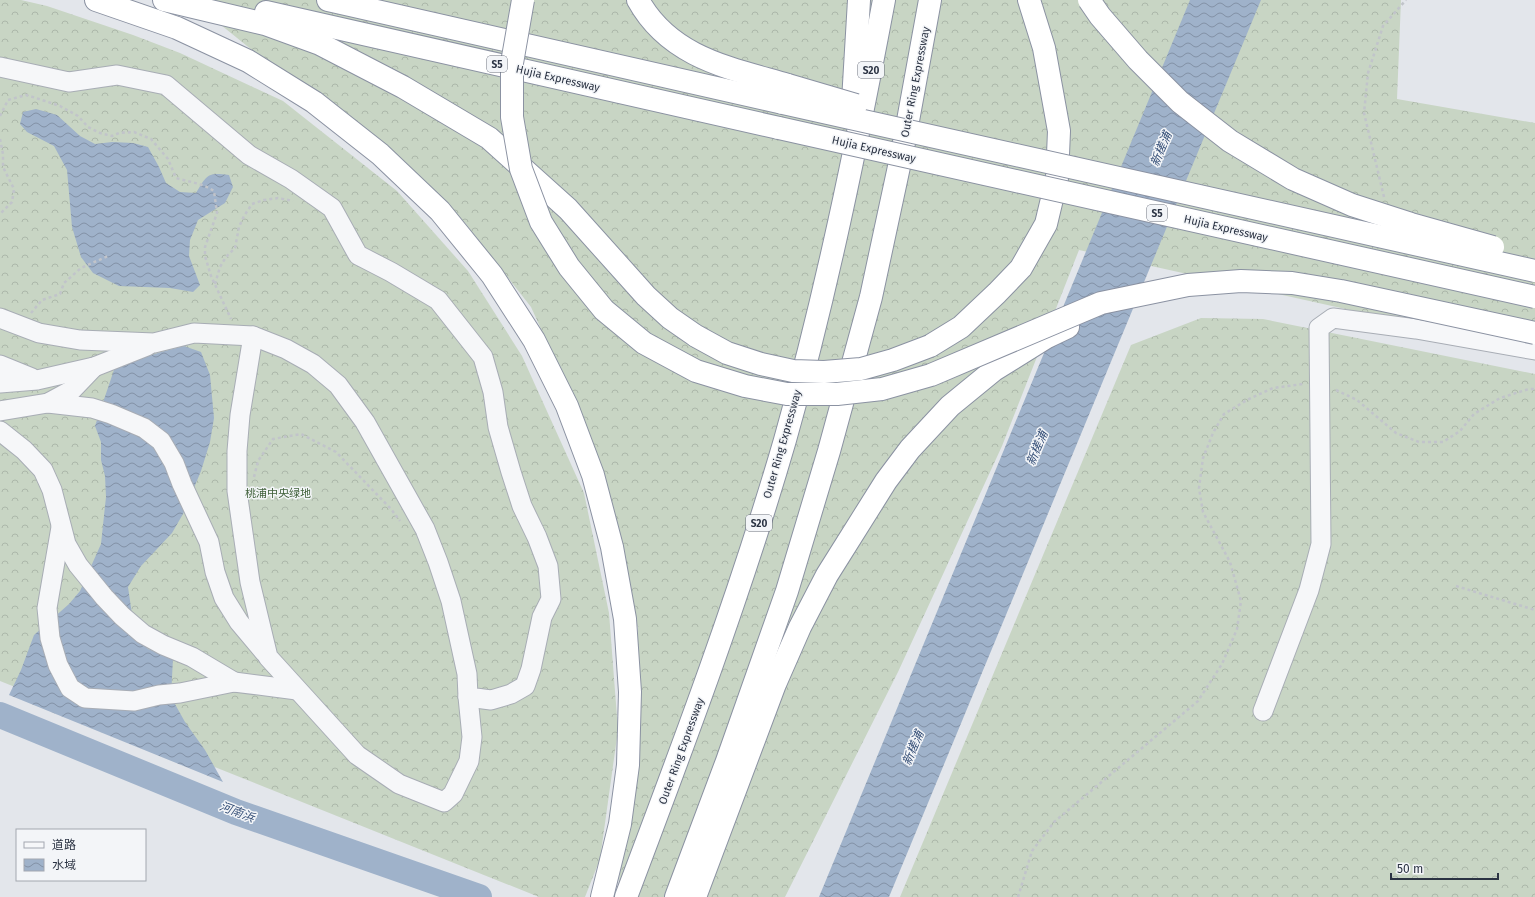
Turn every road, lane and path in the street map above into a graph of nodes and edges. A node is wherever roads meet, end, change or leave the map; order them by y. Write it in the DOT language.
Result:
graph roads {
  1 [pos="96,0"];
  2 [pos="164,0"];
  3 [pos="214,0"];
  4 [pos="328,0"];
  5 [pos="523,0"];
  6 [pos="638,0"];
  7 [pos="859,0"];
  8 [pos="884,0"];
  9 [pos="930,0"];
  10 [pos="1028,0"];
  11 [pos="1089,0"];
  12 [pos="1406,0"];
  13 [pos="0,67"];
  14 [pos="786,94"];
  15 [pos="0,116"];
  16 [pos="0,139"];
  17 [pos="857,139"];
  18 [pos="295,202"];
  19 [pos="1383,202"];
  20 [pos="0,214"];
  21 [pos="108,256"];
  22 [pos="1535,259"];
  23 [pos="1535,271"];
  24 [pos="215,284"];
  25 [pos="1138,296"];
  26 [pos="1535,297"];
  27 [pos="7,320"];
  28 [pos="1535,333"];
  29 [pos="246,336"];
  30 [pos="154,343"];
  31 [pos="1535,350"];
  32 [pos="0,365"];
  33 [pos="94,367"];
  34 [pos="37,380"];
  35 [pos="0,383"];
  36 [pos="1320,386"];
  37 [pos="1535,389"];
  38 [pos="48,403"];
  39 [pos="0,411"];
  40 [pos="0,431"];
  41 [pos="253,482"];
  42 [pos="404,526"];
  43 [pos="61,527"];
  44 [pos="1456,586"];
  45 [pos="1535,610"];
  46 [pos="268,657"];
  47 [pos="234,682"];
  48 [pos="297,690"];
  49 [pos="468,697"];
  50 [pos="1263,711"];
  51 [pos="602,897"];
  52 [pos="626,897"];
  53 [pos="676,897"];
  54 [pos="694,897"];
  55 [pos="1018,897"];
  1 -- 51 [label="highway"];
  2 -- 10 [label="highway, bridge"];
  3 -- 26 [label="highway, Hujia Expressway / S5, bridge"];
  4 -- 14 [label="highway, S5"];
  5 -- 25 [label="highway, bridge"];
  6 -- 14 [label="highway"];
  7 -- 17 [label="highway"];
  8 -- 17 [label="highway, Outer Ring Expressway / S20"];
  9 -- 53 [label="highway, Outer Ring Expressway"];
  11 -- 22 [label="highway, bridge"];
  12 -- 19 [label="path"];
  13 -- 49 [label="street"];
  14 -- 23 [label="highway, S5, bridge"];
  15 -- 24 [label="path"];
  16 -- 20 [label="path"];
  17 -- 52 [label="highway, Outer Ring Expressway / S20"];
  18 -- 24 [label="path"];
  21 -- 27 [label="path"];
  24 -- 29 [label="path"];
  25 -- 28 [label="highway, bridge"];
  25 -- 54 [label="highway, bridge"];
  27 -- 30 [label="street"];
  29 -- 30 [label="street"];
  29 -- 46 [label="street"];
  29 -- 49 [label="street"];
  30 -- 33 [label="street"];
  31 -- 36 [label="street"];
  32 -- 34 [label="street"];
  33 -- 34 [label="street"];
  33 -- 38 [label="street"];
  34 -- 35 [label="street"];
  36 -- 37 [label="path"];
  36 -- 50 [label="street"];
  36 -- 55 [label="path"];
  38 -- 39 [label="street"];
  38 -- 46 [label="street"];
  40 -- 43 [label="street"];
  41 -- 42 [label="path"];
  43 -- 47 [label="street"];
  43 -- 47 [label="street"];
  44 -- 45 [label="path"];
  46 -- 48 [label="street"];
  47 -- 48 [label="street"];
  48 -- 49 [label="street"];
}
